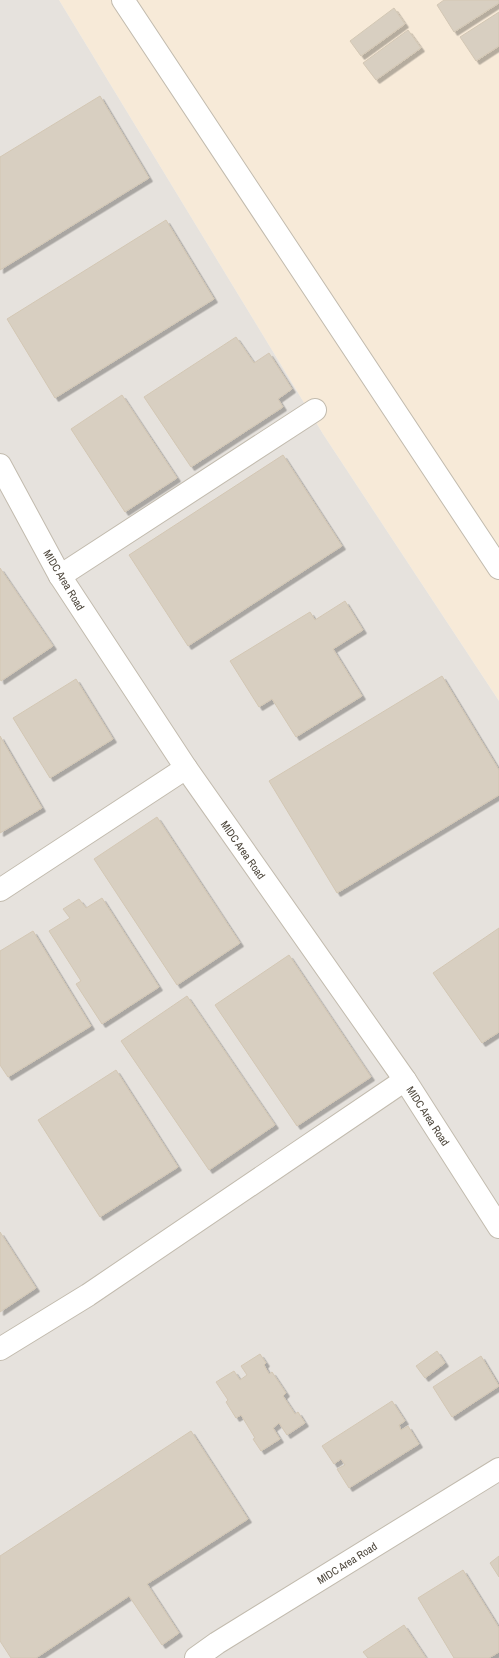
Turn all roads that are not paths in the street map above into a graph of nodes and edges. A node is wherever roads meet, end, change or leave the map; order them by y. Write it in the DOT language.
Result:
graph roads {
  1 [pos="123,0"];
  2 [pos="315,410"];
  3 [pos="0,465"];
  4 [pos="499,568"];
  5 [pos="60,576"];
  6 [pos="186,768"];
  7 [pos="0,890"];
  8 [pos="405,1080"];
  9 [pos="499,1227"];
  10 [pos="0,1349"];
  11 [pos="499,1469"];
  12 [pos="196,1658"];
  1 -- 4 [label="street"];
  2 -- 5 [label="street"];
  3 -- 5 [label="street, MIDC Area Road"];
  5 -- 6 [label="street, MIDC Area Road"];
  6 -- 7 [label="street"];
  6 -- 8 [label="street, MIDC Area Road"];
  8 -- 9 [label="street, MIDC Area Road"];
  8 -- 10 [label="street"];
  11 -- 12 [label="street, MIDC Area Road"];
}
